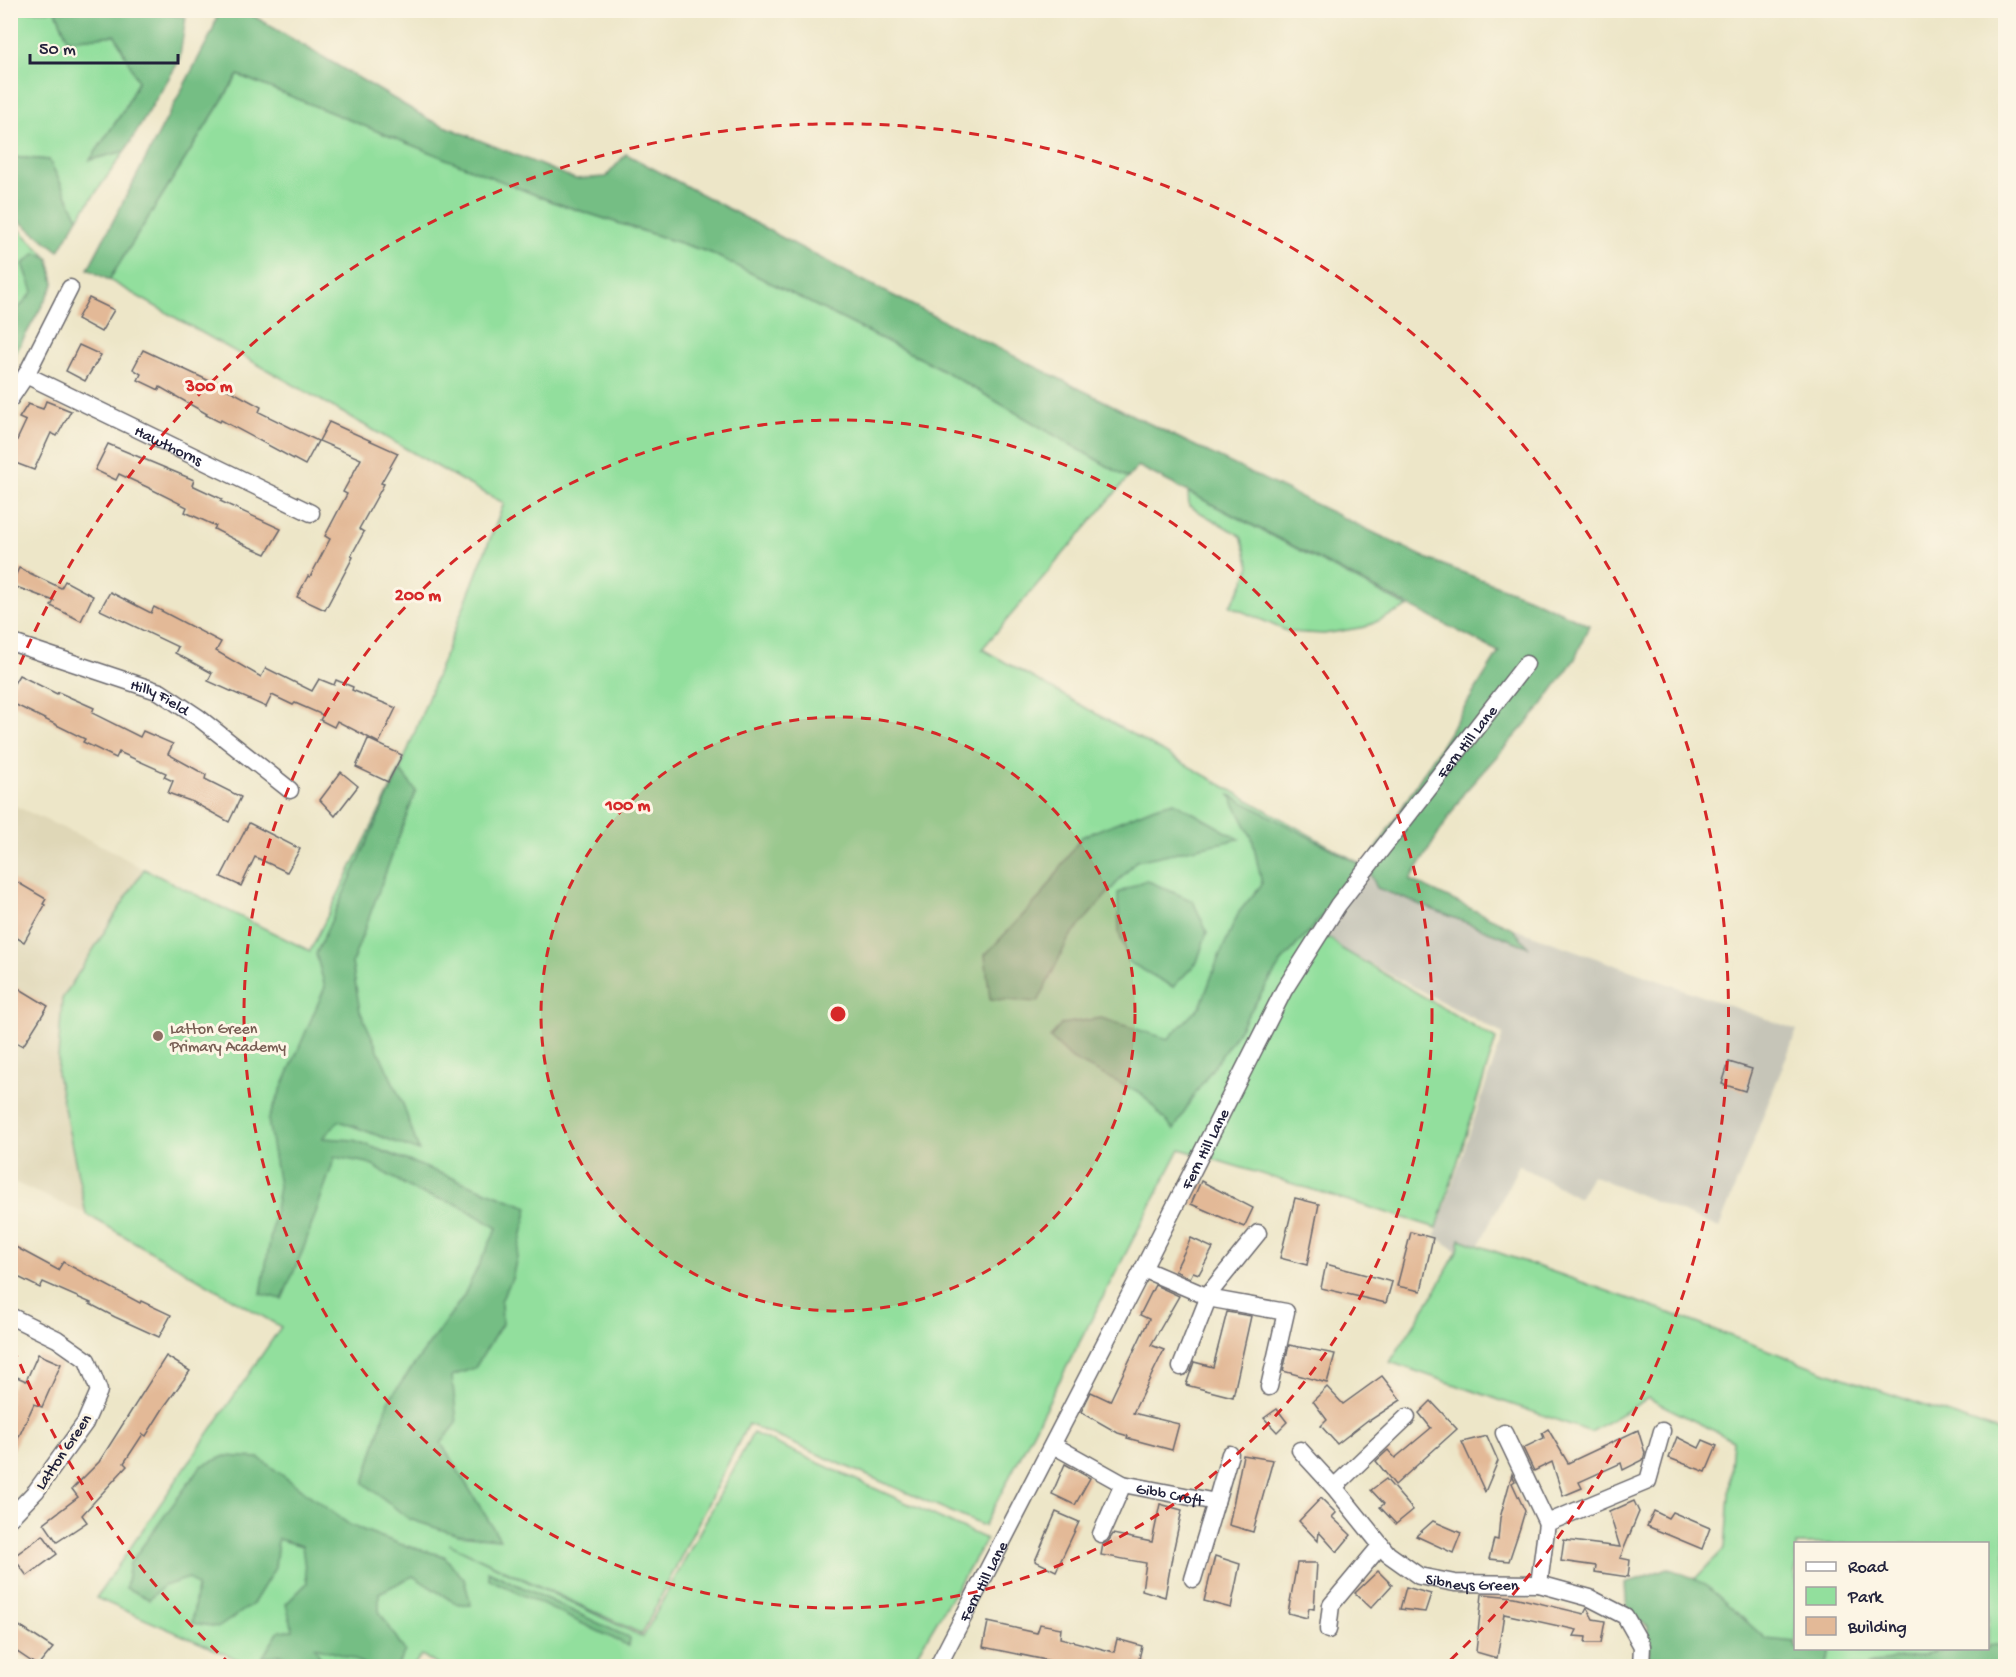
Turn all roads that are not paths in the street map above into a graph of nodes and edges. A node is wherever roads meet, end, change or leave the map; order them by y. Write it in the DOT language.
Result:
graph roads {
  1 [pos="70,288"];
  2 [pos="26,375"];
  3 [pos="10,399"];
  4 [pos="311,513"];
  5 [pos="10,642"];
  6 [pos="1526,664"];
  7 [pos="290,790"];
  8 [pos="1258,1233"];
  9 [pos="1143,1269"];
  10 [pos="1209,1297"];
  11 [pos="10,1316"];
  12 [pos="1182,1367"];
  13 [pos="1269,1387"];
  14 [pos="1407,1417"];
  15 [pos="1662,1431"];
  16 [pos="1504,1433"];
  17 [pos="1053,1445"];
  18 [pos="1300,1450"];
  19 [pos="1230,1454"];
  20 [pos="1123,1484"];
  21 [pos="1334,1487"];
  22 [pos="1216,1503"];
  23 [pos="10,1518"];
  24 [pos="1547,1523"];
  25 [pos="1101,1534"];
  26 [pos="1381,1545"];
  27 [pos="1193,1579"];
  28 [pos="1539,1584"];
  29 [pos="1328,1630"];
  30 [pos="938,1666"];
  31 [pos="1641,1666"];
  1 -- 2 [label="street"];
  2 -- 3 [label="street"];
  2 -- 4 [label="street, Hawthorns"];
  5 -- 7 [label="street, Hilly Field"];
  6 -- 9 [label="street, Fern Hill Lane"];
  8 -- 10 [label="street"];
  9 -- 10 [label="street"];
  9 -- 17 [label="street, Fern Hill Lane"];
  10 -- 12 [label="street"];
  10 -- 13 [label="street"];
  11 -- 23 [label="street, Latton Green"];
  14 -- 21 [label="street"];
  15 -- 24 [label="street"];
  16 -- 24 [label="street"];
  17 -- 20 [label="street, Gibb Croft"];
  17 -- 30 [label="street, Fern Hill Lane"];
  18 -- 21 [label="street, Sibneys Green"];
  19 -- 22 [label="street, Gibb Croft"];
  20 -- 22 [label="street, Gibb Croft"];
  20 -- 25 [label="street, Gibb Croft"];
  21 -- 26 [label="street, Sibneys Green"];
  22 -- 27 [label="street, Gibb Croft"];
  24 -- 28 [label="street, Sibneys Green"];
  26 -- 28 [label="street, Sibneys Green"];
  26 -- 29 [label="street"];
  28 -- 31 [label="street, Sibneys Green"];
}
